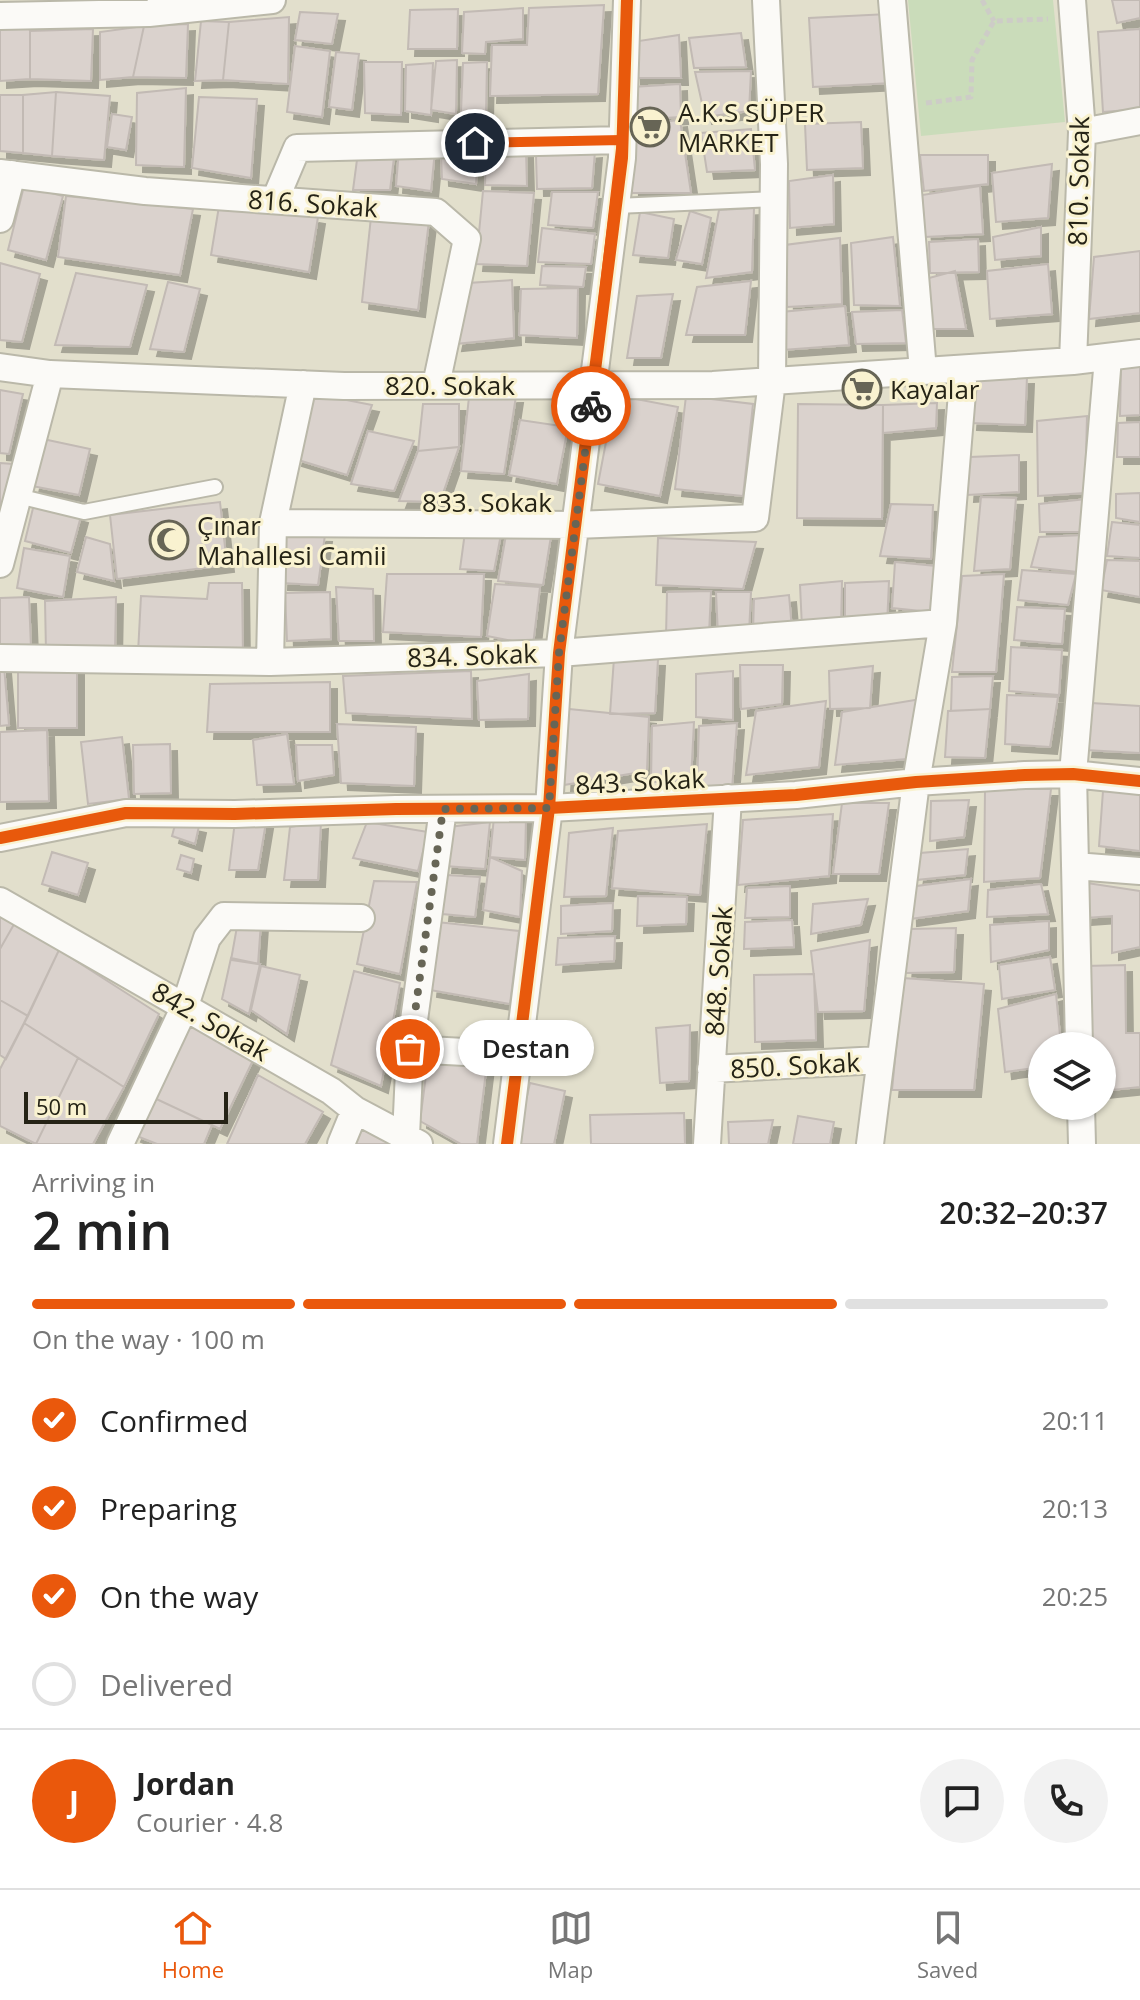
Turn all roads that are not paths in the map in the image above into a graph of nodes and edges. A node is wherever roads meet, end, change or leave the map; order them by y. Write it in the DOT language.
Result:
graph roads {
  1 [pos="272,0"];
  2 [pos="627,0"];
  3 [pos="766,0"];
  4 [pos="892,0"];
  5 [pos="46,7"];
  6 [pos="150,7"];
  7 [pos="1073,9"];
  8 [pos="0,16"];
  9 [pos="1140,121"];
  10 [pos="1082,132"];
  11 [pos="622,140"];
  12 [pos="6,173"];
  13 [pos="773,199"];
  14 [pos="275,200"];
  15 [pos="616,206"];
  16 [pos="0,219"];
  17 [pos="1140,353"];
  18 [pos="1108,358"];
  19 [pos="1073,361"];
  20 [pos="0,367"];
  21 [pos="964,369"];
  22 [pos="923,371"];
  23 [pos="50,374"];
  24 [pos="772,381"];
  25 [pos="303,384"];
  26 [pos="436,385"];
  27 [pos="593,385"];
  28 [pos="215,487"];
  29 [pos="18,496"];
  30 [pos="273,523"];
  31 [pos="575,525"];
  32 [pos="0,564"];
  33 [pos="943,623"];
  34 [pos="559,653"];
  35 [pos="0,658"];
  36 [pos="270,662"];
  37 [pos="1073,774"];
  38 [pos="1140,781"];
  39 [pos="916,782"];
  40 [pos="728,798"];
  41 [pos="549,808"];
  42 [pos="443,809"];
  43 [pos="0,838"];
  44 [pos="1075,866"];
  45 [pos="1140,871"];
  46 [pos="0,901"];
  47 [pos="361,918"];
  48 [pos="185,1006"];
  49 [pos="1079,1032"];
  50 [pos="410,1049"];
  51 [pos="520,1055"];
  52 [pos="879,1060"];
  53 [pos="711,1069"];
  54 [pos="355,1110"];
  55 [pos="1081,1120"];
  56 [pos="412,1140"];
  57 [pos="120,1144"];
  58 [pos="341,1144"];
  59 [pos="507,1144"];
  60 [pos="707,1144"];
  61 [pos="870,1144"];
  62 [pos="1082,1144"];
  1 -- 6 [label="street"];
  2 -- 11 [label="street"];
  3 -- 13 [label="street"];
  4 -- 22 [label="street"];
  5 -- 6 [label="street"];
  5 -- 8 [label="street"];
  7 -- 10 [label="street, 810. Sokak"];
  9 -- 10 [label="street"];
  10 -- 19 [label="street, 810. Sokak"];
  11 -- 14 [label="street"];
  11 -- 15 [label="street"];
  12 -- 14 [label="street, 816. Sokak"];
  12 -- 16 [label="street"];
  13 -- 15 [label="lane"];
  13 -- 24 [label="street"];
  14 -- 26 [label="street, 816. Sokak"];
  15 -- 27 [label="street"];
  17 -- 18 [label="street, 820. Sokak"];
  18 -- 19 [label="street, 820. Sokak"];
  18 -- 37 [label="street"];
  19 -- 21 [label="street, 820. Sokak"];
  20 -- 23 [label="street, 820. Sokak"];
  21 -- 22 [label="street, 820. Sokak"];
  21 -- 33 [label="street"];
  22 -- 24 [label="street, 820. Sokak"];
  23 -- 25 [label="street, 820. Sokak"];
  23 -- 29 [label="street"];
  24 -- 27 [label="street, 820. Sokak"];
  24 -- 31 [label="street, 833. Sokak"];
  25 -- 26 [label="street, 820. Sokak"];
  25 -- 30 [label="street"];
  26 -- 27 [label="street, 820. Sokak"];
  27 -- 31 [label="street"];
  28 -- 29 [label="lane"];
  29 -- 32 [label="street"];
  30 -- 31 [label="street, 833. Sokak"];
  30 -- 36 [label="street"];
  31 -- 34 [label="street"];
  33 -- 34 [label="street, 834. Sokak"];
  33 -- 39 [label="street"];
  34 -- 36 [label="street, 834. Sokak"];
  34 -- 41 [label="street"];
  35 -- 36 [label="street, 834. Sokak"];
  37 -- 38 [label="street, 843. Sokak"];
  37 -- 39 [label="street, 843. Sokak"];
  37 -- 44 [label="street"];
  39 -- 40 [label="street, 843. Sokak"];
  39 -- 52 [label="street"];
  40 -- 41 [label="street, 843. Sokak"];
  40 -- 53 [label="street, 848. Sokak"];
  41 -- 42 [label="street, 843. Sokak"];
  41 -- 51 [label="street"];
  42 -- 43 [label="street, 843. Sokak"];
  42 -- 50 [label="street"];
  44 -- 45 [label="street"];
  44 -- 49 [label="street"];
  46 -- 48 [label="street, 842. Sokak"];
  47 -- 48 [label="street"];
  48 -- 54 [label="street, 842. Sokak"];
  48 -- 57 [label="street"];
  50 -- 51 [label="street"];
  50 -- 56 [label="street"];
  51 -- 59 [label="street"];
  52 -- 53 [label="street, 850. Sokak"];
  52 -- 61 [label="street"];
  53 -- 60 [label="street, 848. Sokak"];
  54 -- 56 [label="street, 842. Sokak"];
  54 -- 58 [label="street"];
  55 -- 62 [label="street"];
}
